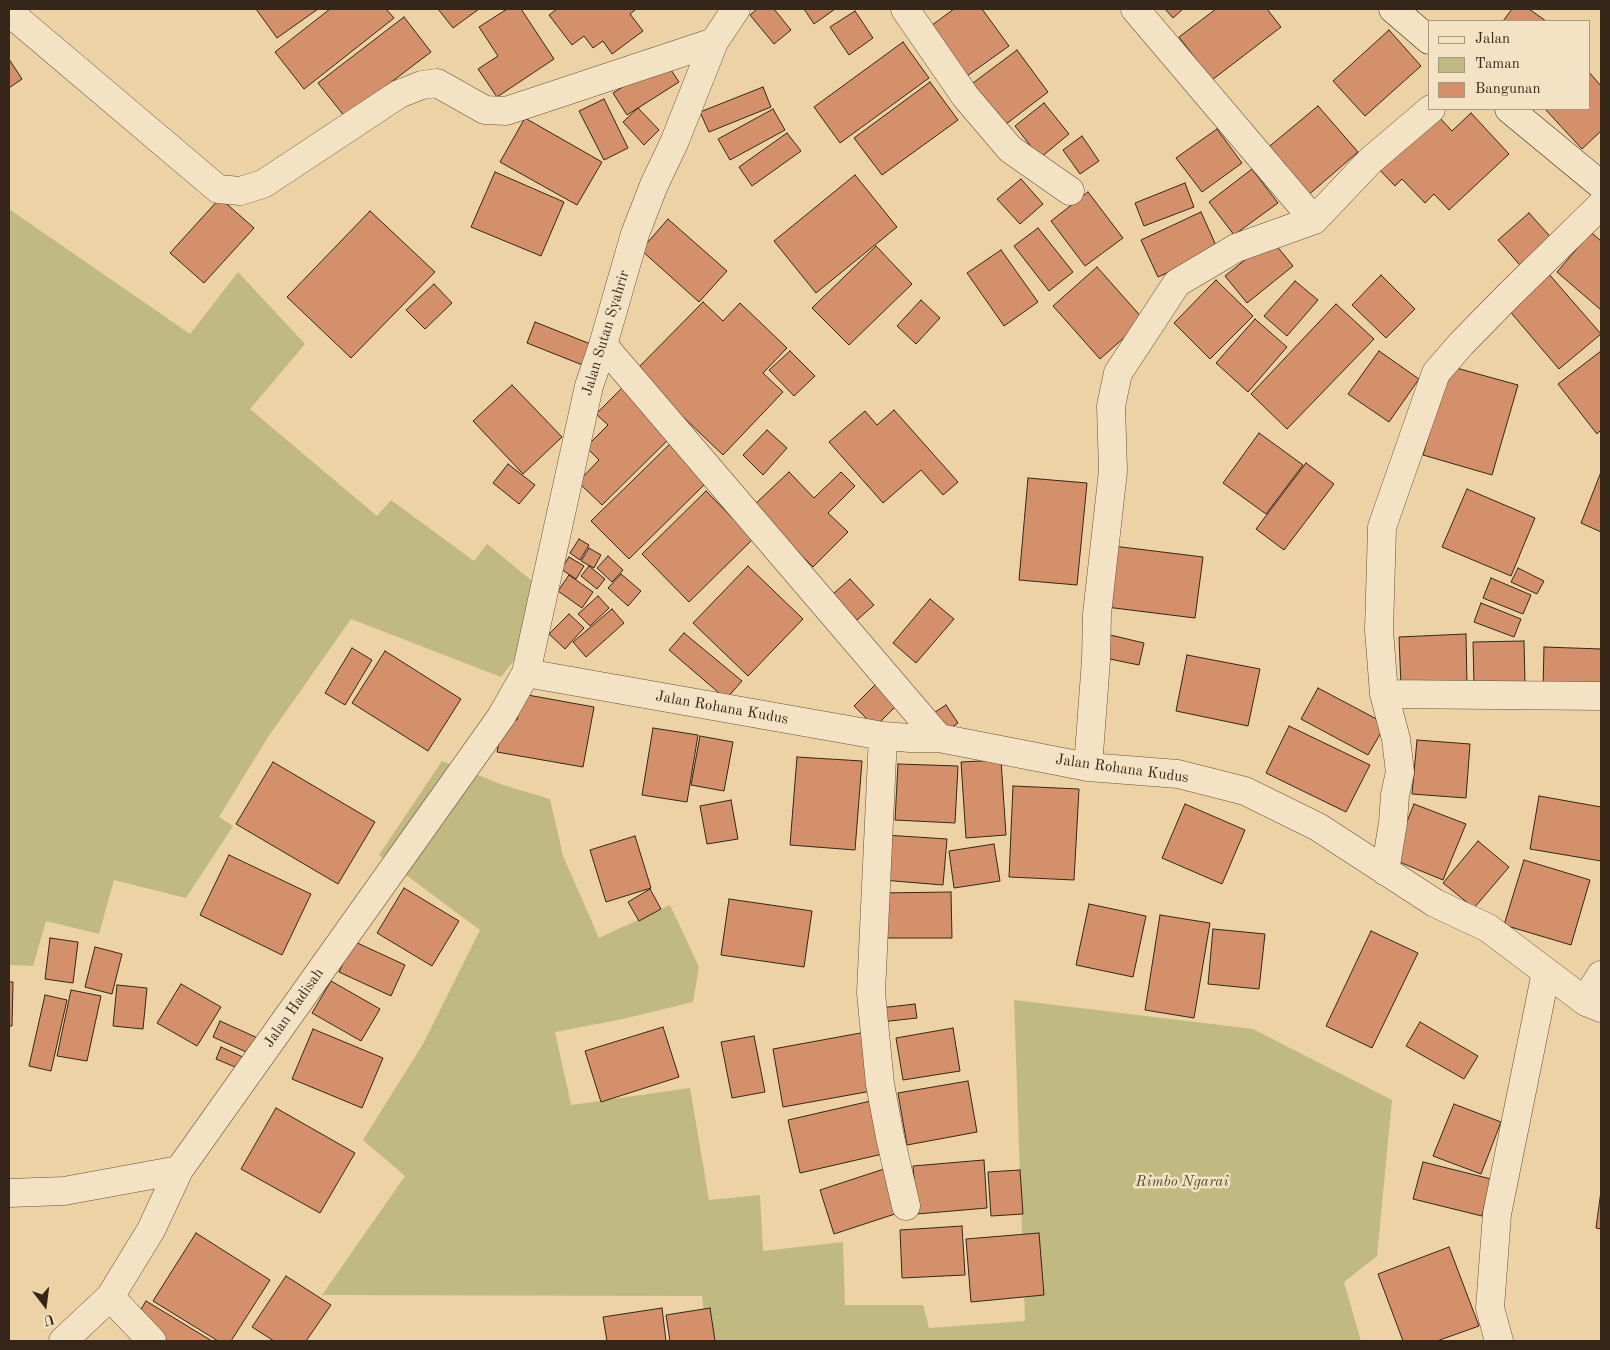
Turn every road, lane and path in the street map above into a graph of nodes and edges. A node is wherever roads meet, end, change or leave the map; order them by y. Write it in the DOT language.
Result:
graph roads {
  1 [pos="736,9"];
  2 [pos="905,9"];
  3 [pos="1135,9"];
  4 [pos="1393,9"];
  5 [pos="9,12"];
  6 [pos="1428,39"];
  7 [pos="714,42"];
  8 [pos="1430,110"];
  9 [pos="1510,110"];
  10 [pos="1601,185"];
  11 [pos="1070,191"];
  12 [pos="1601,206"];
  13 [pos="1314,220"];
  14 [pos="603,345"];
  15 [pos="526,673"];
  16 [pos="1384,694"];
  17 [pos="1601,696"];
  18 [pos="883,736"];
  19 [pos="939,738"];
  20 [pos="1088,767"];
  21 [pos="1385,871"];
  22 [pos="1546,972"];
  23 [pos="1601,975"];
  24 [pos="1594,1005"];
  25 [pos="179,1170"];
  26 [pos="9,1193"];
  27 [pos="906,1206"];
  28 [pos="110,1297"];
  29 [pos="63,1341"];
  30 [pos="152,1341"];
  31 [pos="1499,1341"];
  1 -- 7 [label="street, Jalan Sutan Syahrir"];
  2 -- 11 [label="street"];
  3 -- 13 [label="street"];
  4 -- 6 [label="street"];
  5 -- 7 [label="street"];
  7 -- 14 [label="street, Jalan Sutan Syahrir"];
  8 -- 13 [label="street"];
  9 -- 10 [label="street"];
  12 -- 16 [label="street"];
  13 -- 20 [label="street"];
  14 -- 15 [label="street, Jalan Sutan Syahrir"];
  14 -- 19 [label="street"];
  15 -- 18 [label="street, Jalan Rohana Kudus"];
  15 -- 25 [label="street, Jalan Hadisah"];
  16 -- 17 [label="street"];
  16 -- 21 [label="street"];
  18 -- 19 [label="street, Jalan Rohana Kudus"];
  18 -- 27 [label="street"];
  19 -- 20 [label="street, Jalan Rohana Kudus"];
  20 -- 21 [label="street, Jalan Rohana Kudus"];
  21 -- 22 [label="street, Jalan Rohana Kudus"];
  22 -- 24 [label="street, Jalan Rohana Kudus"];
  22 -- 31 [label="street"];
  23 -- 24 [label="street"];
  25 -- 26 [label="street"];
  25 -- 28 [label="street, Jalan Hadisah"];
  28 -- 29 [label="street, Jalan Hadisah"];
  28 -- 30 [label="street"];
}
